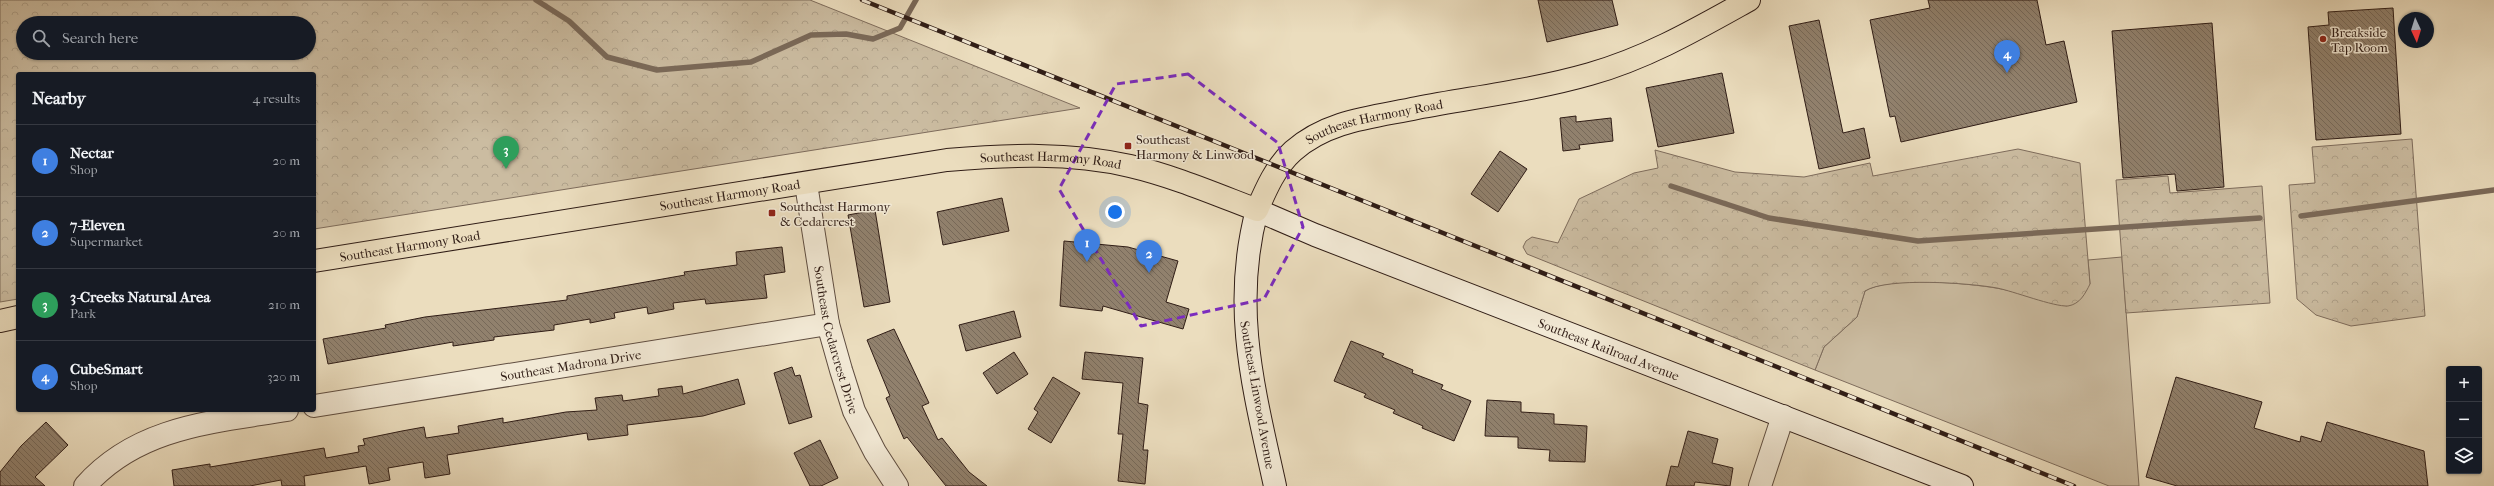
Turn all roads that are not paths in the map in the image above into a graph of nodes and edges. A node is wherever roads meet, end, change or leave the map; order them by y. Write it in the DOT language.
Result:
graph roads {
  1 [pos="1749,0"];
  2 [pos="806,184"];
  3 [pos="1257,210"];
  4 [pos="316,261"];
  5 [pos="16,317"];
  6 [pos="0,321"];
  7 [pos="828,324"];
  8 [pos="316,406"];
  9 [pos="262,412"];
  10 [pos="236,414"];
  11 [pos="1783,416"];
  12 [pos="86,486"];
  13 [pos="897,486"];
  14 [pos="1275,486"];
  15 [pos="1760,486"];
  16 [pos="1962,486"];
  1 -- 3 [label="main road, Southeast Harmony Road"];
  2 -- 3 [label="main road, Southeast Harmony Road"];
  2 -- 4 [label="main road, Southeast Harmony Road"];
  2 -- 7 [label="street, Southeast Cedarcrest Drive"];
  3 -- 11 [label="street, Southeast Railroad Avenue"];
  3 -- 14 [label="street, Southeast Linwood Avenue"];
  5 -- 6 [label="main road"];
  7 -- 8 [label="street, Southeast Madrona Drive"];
  7 -- 13 [label="street, Southeast Cedarcrest Drive"];
  9 -- 10 [label="street"];
  10 -- 12 [label="street"];
  11 -- 15 [label="street"];
  11 -- 16 [label="street, Southeast Railroad Avenue"];
}
